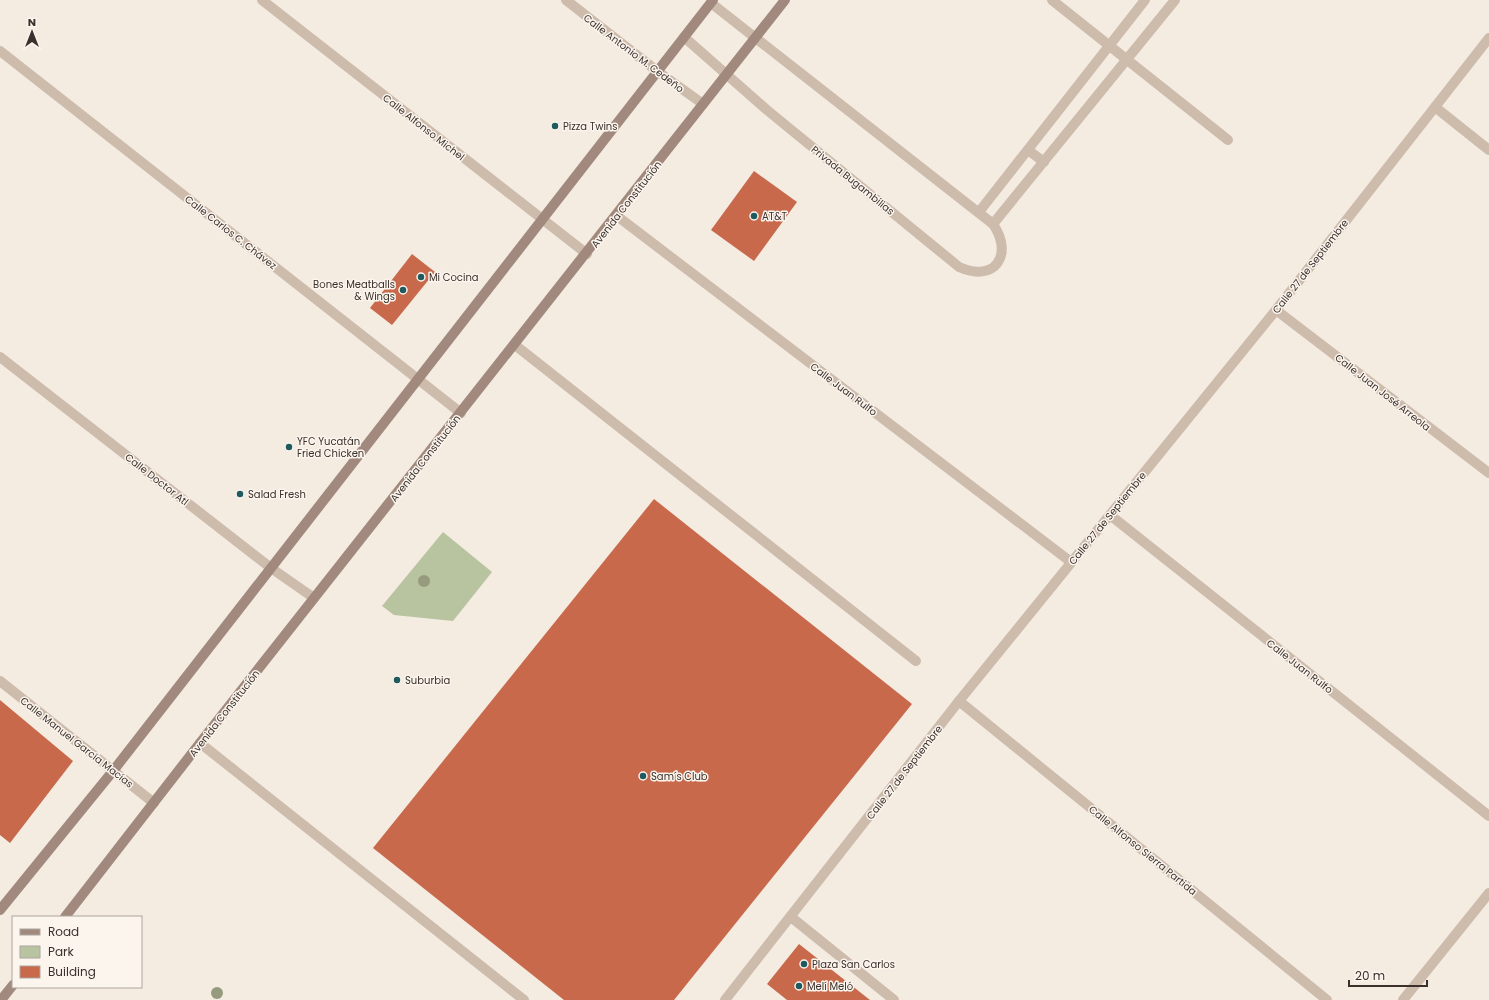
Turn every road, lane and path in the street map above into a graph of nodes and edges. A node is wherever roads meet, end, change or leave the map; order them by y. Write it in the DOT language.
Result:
graph roads {
  1 [pos="262,0"];
  2 [pos="566,0"];
  3 [pos="785,0"];
  4 [pos="1052,0"];
  5 [pos="1145,0"];
  6 [pos="1175,0"];
  7 [pos="712,1"];
  8 [pos="684,37"];
  9 [pos="756,38"];
  10 [pos="1489,38"];
  11 [pos="1110,46"];
  12 [pos="0,51"];
  13 [pos="1127,59"];
  14 [pos="656,71"];
  15 [pos="726,75"];
  16 [pos="703,104"];
  17 [pos="1435,107"];
  18 [pos="1228,140"];
  19 [pos="1028,150"];
  20 [pos="1489,150"];
  21 [pos="1044,162"];
  22 [pos="979,212"];
  23 [pos="617,216"];
  24 [pos="542,221"];
  25 [pos="993,224"];
  26 [pos="587,254"];
  27 [pos="1276,310"];
  28 [pos="515,345"];
  29 [pos="0,358"];
  30 [pos="419,379"];
  31 [pos="461,413"];
  32 [pos="1489,473"];
  33 [pos="1110,515"];
  34 [pos="1071,562"];
  35 [pos="271,568"];
  36 [pos="314,598"];
  37 [pos="916,661"];
  38 [pos="0,681"];
  39 [pos="959,701"];
  40 [pos="200,743"];
  41 [pos="113,770"];
  42 [pos="154,803"];
  43 [pos="1489,816"];
  44 [pos="1489,893"];
  45 [pos="0,910"];
  46 [pos="66,916"];
  47 [pos="791,917"];
  48 [pos="12,986"];
  49 [pos="1,1000"];
  50 [pos="524,1000"];
  51 [pos="725,1000"];
  52 [pos="894,1000"];
  53 [pos="1327,1000"];
  54 [pos="1403,1000"];
  1 -- 24 [label="street, Calle Alfonso Michel"];
  2 -- 14 [label="street, Calle Antonio M. Cedeño"];
  3 -- 9 [label="street, Avenida Constitución"];
  4 -- 11 [label="street"];
  5 -- 11 [label="street"];
  6 -- 13 [label="street"];
  7 -- 8 [label="street"];
  7 -- 9 [label="street, Privada Bugambilias"];
  8 -- 14 [label="street"];
  8 -- 15 [label="street, Privada Bugambilias"];
  9 -- 15 [label="street, Avenida Constitución"];
  9 -- 22 [label="street, Privada Bugambilias"];
  10 -- 17 [label="street, Calle 27 de Septiembre"];
  11 -- 13 [label="street"];
  11 -- 19 [label="street"];
  12 -- 30 [label="street, Calle Carlos C. Chávez"];
  13 -- 18 [label="street"];
  13 -- 21 [label="street"];
  14 -- 16 [label="street, Calle Antonio M. Cedeño"];
  14 -- 24 [label="street"];
  15 -- 16 [label="street, Avenida Constitución"];
  15 -- 25 [label="street, Privada Bugambilias"];
  16 -- 23 [label="street, Avenida Constitución"];
  17 -- 20 [label="street"];
  17 -- 27 [label="street, Calle 27 de Septiembre"];
  19 -- 21 [label="street"];
  19 -- 22 [label="street"];
  21 -- 25 [label="street"];
  22 -- 25 [label="street, Privada Bugambilias"];
  23 -- 26 [label="street, Avenida Constitución"];
  23 -- 34 [label="street, Calle Juan Rulfo"];
  24 -- 26 [label="street, Calle Alfonso Michel"];
  24 -- 30 [label="street"];
  26 -- 28 [label="street, Avenida Constitución"];
  27 -- 32 [label="street, Calle Juan José Arreola"];
  27 -- 33 [label="street, Calle 27 de Septiembre"];
  28 -- 31 [label="street, Avenida Constitución"];
  28 -- 37 [label="street"];
  29 -- 35 [label="street, Calle Doctor Atl"];
  30 -- 31 [label="street, Calle Carlos C. Chávez"];
  30 -- 35 [label="street"];
  31 -- 36 [label="street, Avenida Constitución"];
  33 -- 34 [label="street, Calle 27 de Septiembre"];
  33 -- 43 [label="street, Calle Juan Rulfo"];
  34 -- 39 [label="street, Calle 27 de Septiembre"];
  35 -- 36 [label="street, Calle Doctor Atl"];
  35 -- 41 [label="street"];
  36 -- 40 [label="street, Avenida Constitución"];
  38 -- 41 [label="street, Calle Manuel García Macías"];
  39 -- 47 [label="street, Calle 27 de Septiembre"];
  39 -- 53 [label="street, Calle Alfonso Sierra Partida"];
  40 -- 42 [label="street, Avenida Constitución"];
  40 -- 50 [label="street"];
  41 -- 42 [label="street, Calle Manuel García Macías"];
  41 -- 45 [label="street"];
  42 -- 46 [label="street, Avenida Constitución"];
  44 -- 54 [label="street"];
  47 -- 51 [label="street, Calle 27 de Septiembre"];
  47 -- 52 [label="street"];
  48 -- 49 [label="street"];
}
